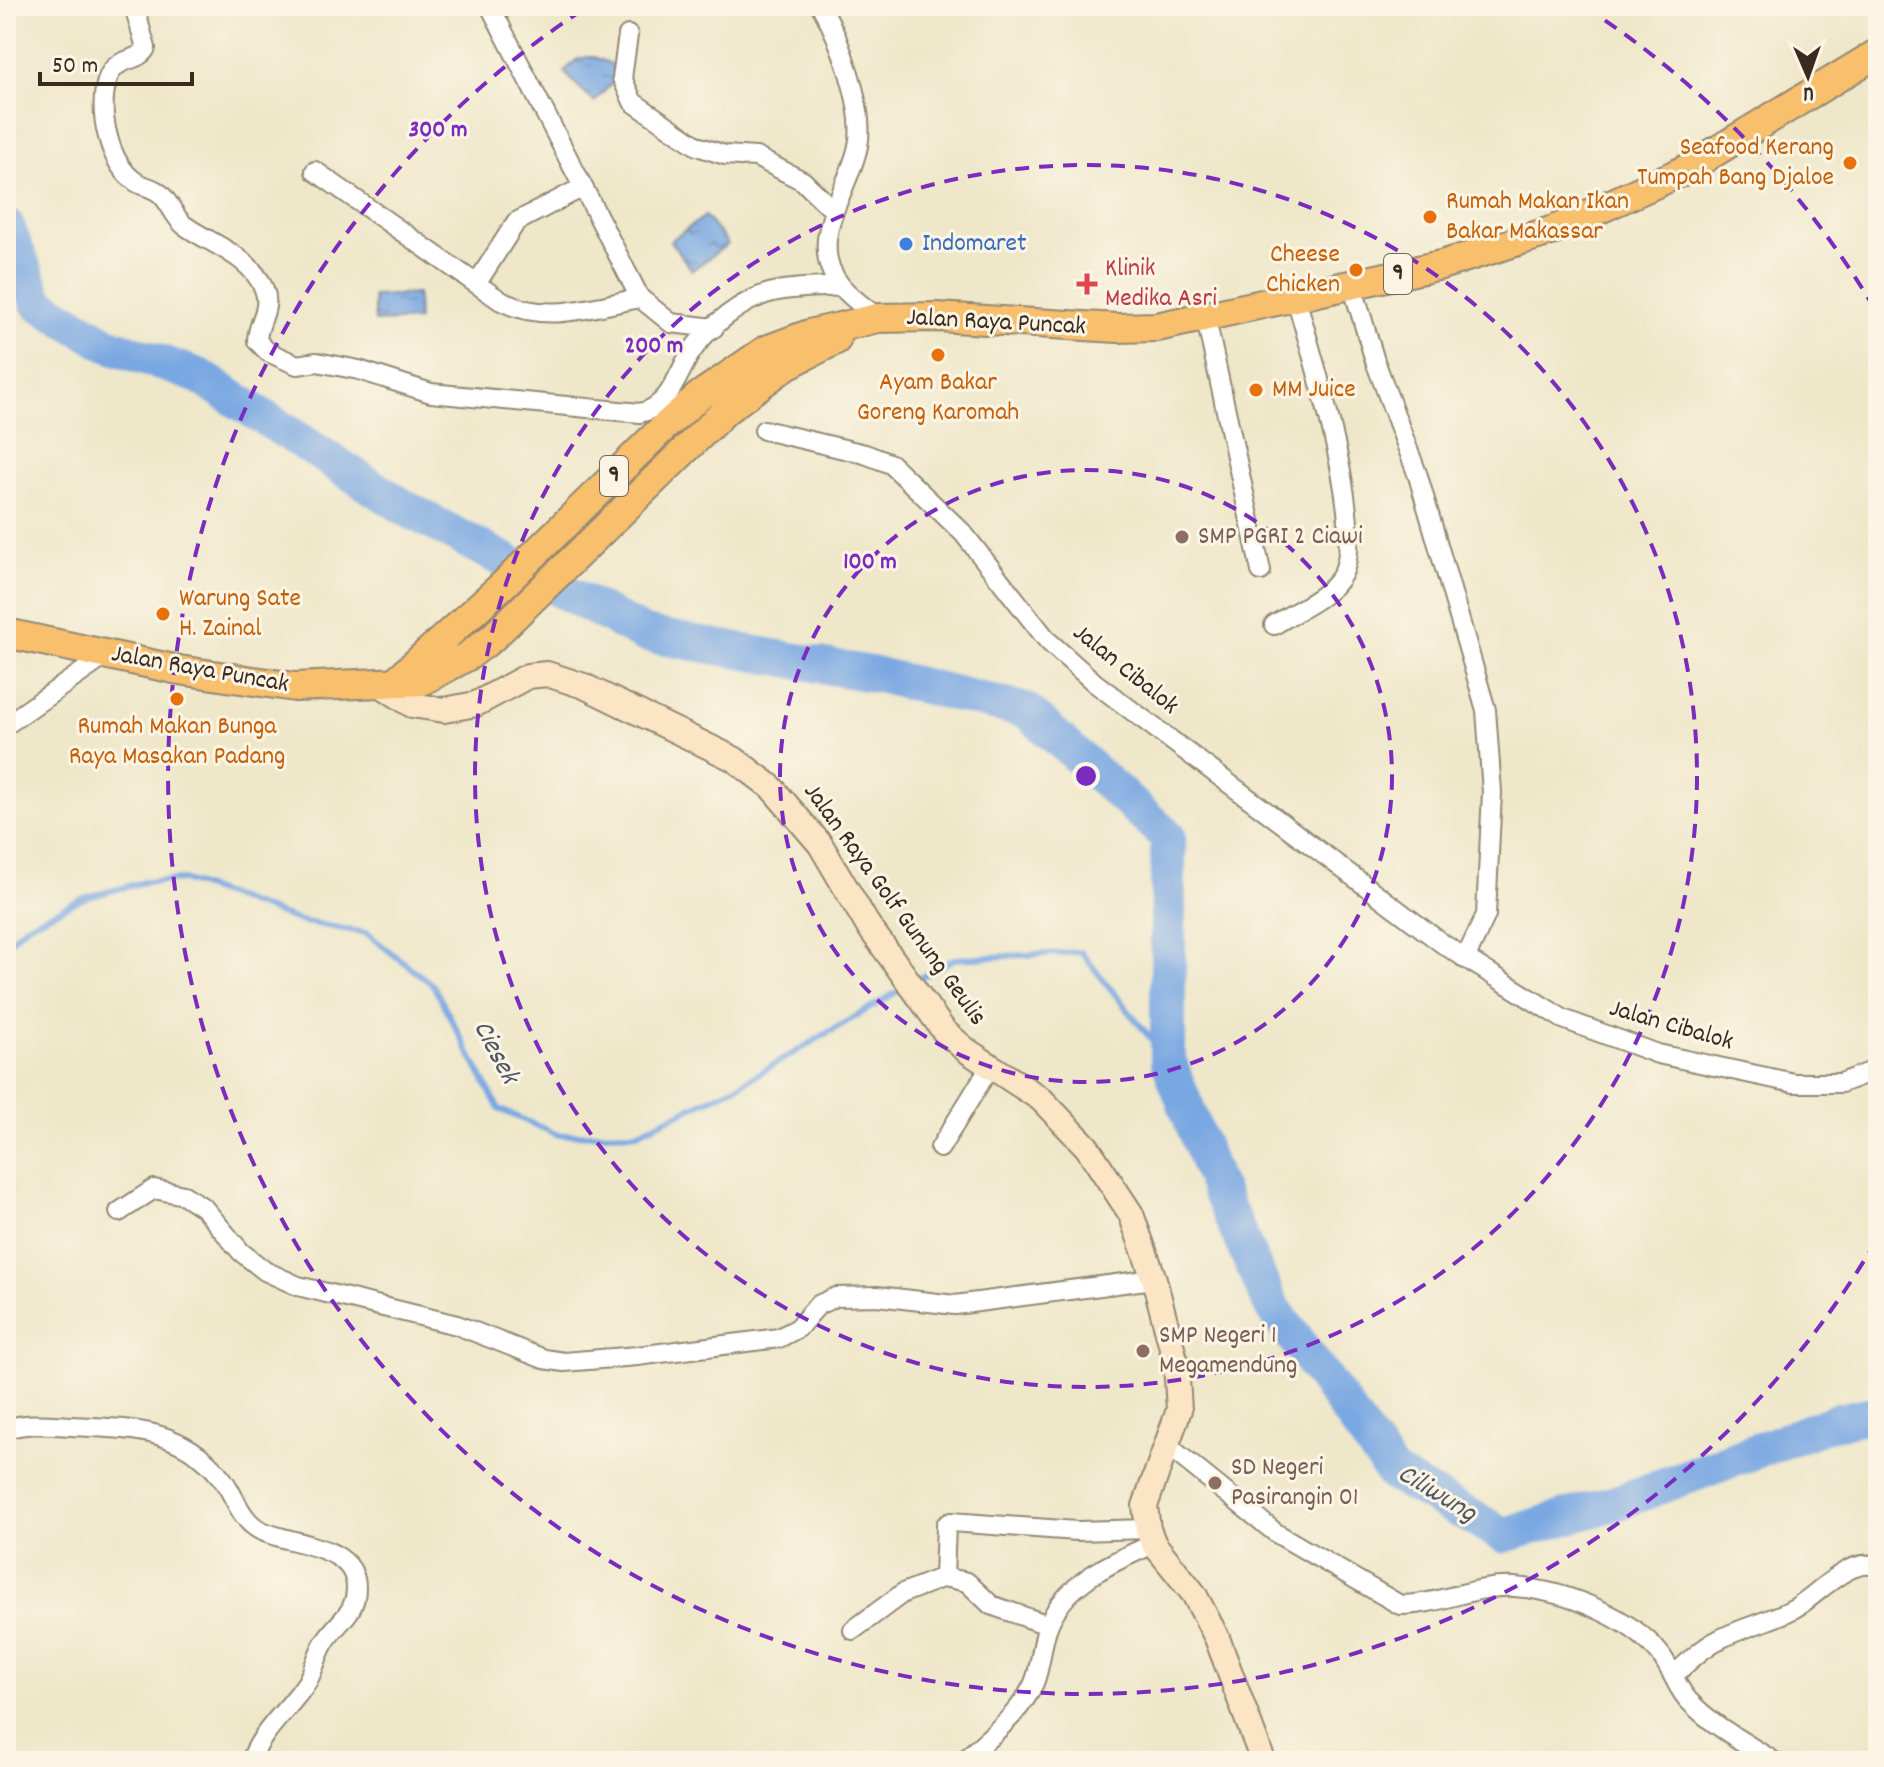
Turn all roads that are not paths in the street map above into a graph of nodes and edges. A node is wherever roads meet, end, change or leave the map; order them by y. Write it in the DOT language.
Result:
graph roads {
  1 [pos="134,6"];
  2 [pos="490,6"];
  3 [pos="821,6"];
  4 [pos="628,35"];
  5 [pos="1874,61"];
  6 [pos="315,171"];
  7 [pos="583,187"];
  8 [pos="833,210"];
  9 [pos="477,283"];
  10 [pos="1352,285"];
  11 [pos="841,286"];
  12 [pos="1295,294"];
  13 [pos="640,298"];
  14 [pos="875,319"];
  15 [pos="1206,319"];
  16 [pos="714,328"];
  17 [pos="764,430"];
  18 [pos="1261,571"];
  19 [pos="1274,625"];
  20 [pos="6,633"];
  21 [pos="108,654"];
  22 [pos="402,677"];
  23 [pos="6,725"];
  24 [pos="1465,959"];
  25 [pos="991,1065"];
  26 [pos="1878,1070"];
  27 [pos="940,1148"];
  28 [pos="119,1212"];
  29 [pos="1154,1279"];
  30 [pos="6,1429"];
  31 [pos="1168,1446"];
  32 [pos="1151,1536"];
  33 [pos="1878,1567"];
  34 [pos="944,1577"];
  35 [pos="1048,1625"];
  36 [pos="853,1630"];
  37 [pos="1674,1675"];
  38 [pos="251,1761"];
  39 [pos="964,1761"];
  40 [pos="1263,1761"];
  41 [pos="1773,1761"];
  1 -- 16 [label="street"];
  2 -- 7 [label="street"];
  3 -- 8 [label="street"];
  4 -- 8 [label="street"];
  5 -- 10 [label="highway, Jalan Raya Puncak / 9"];
  6 -- 9 [label="street"];
  7 -- 9 [label="street"];
  7 -- 13 [label="street"];
  8 -- 11 [label="street"];
  9 -- 13 [label="street"];
  10 -- 12 [label="highway, Jalan Raya Puncak / 9"];
  10 -- 24 [label="street"];
  11 -- 14 [label="street"];
  11 -- 16 [label="street"];
  12 -- 15 [label="highway, Jalan Raya Puncak / 9"];
  12 -- 19 [label="street"];
  13 -- 16 [label="street"];
  14 -- 15 [label="highway, Jalan Raya Puncak / 9"];
  14 -- 22 [label="highway, Jalan Raya Puncak / 9"];
  15 -- 18 [label="street"];
  17 -- 24 [label="street, Jalan Cibalok"];
  20 -- 21 [label="highway, Jalan Raya Puncak / 9"];
  21 -- 22 [label="highway, Jalan Raya Puncak / 9"];
  21 -- 23 [label="street"];
  22 -- 25 [label="main road, Jalan Raya Golf Gunung Geulis"];
  24 -- 26 [label="street, Jalan Cibalok"];
  25 -- 27 [label="street"];
  25 -- 29 [label="main road, Jalan Raya Golf Gunung Geulis"];
  28 -- 29 [label="street"];
  29 -- 31 [label="main road, Jalan Raya Golf Gunung Geulis"];
  30 -- 38 [label="street"];
  31 -- 32 [label="main road, Jalan Raya Golf Gunung Geulis"];
  31 -- 37 [label="street"];
  32 -- 34 [label="street"];
  32 -- 35 [label="street"];
  32 -- 40 [label="main road"];
  33 -- 37 [label="street"];
  34 -- 35 [label="street"];
  34 -- 36 [label="street"];
  35 -- 39 [label="street"];
  37 -- 41 [label="street"];
}
